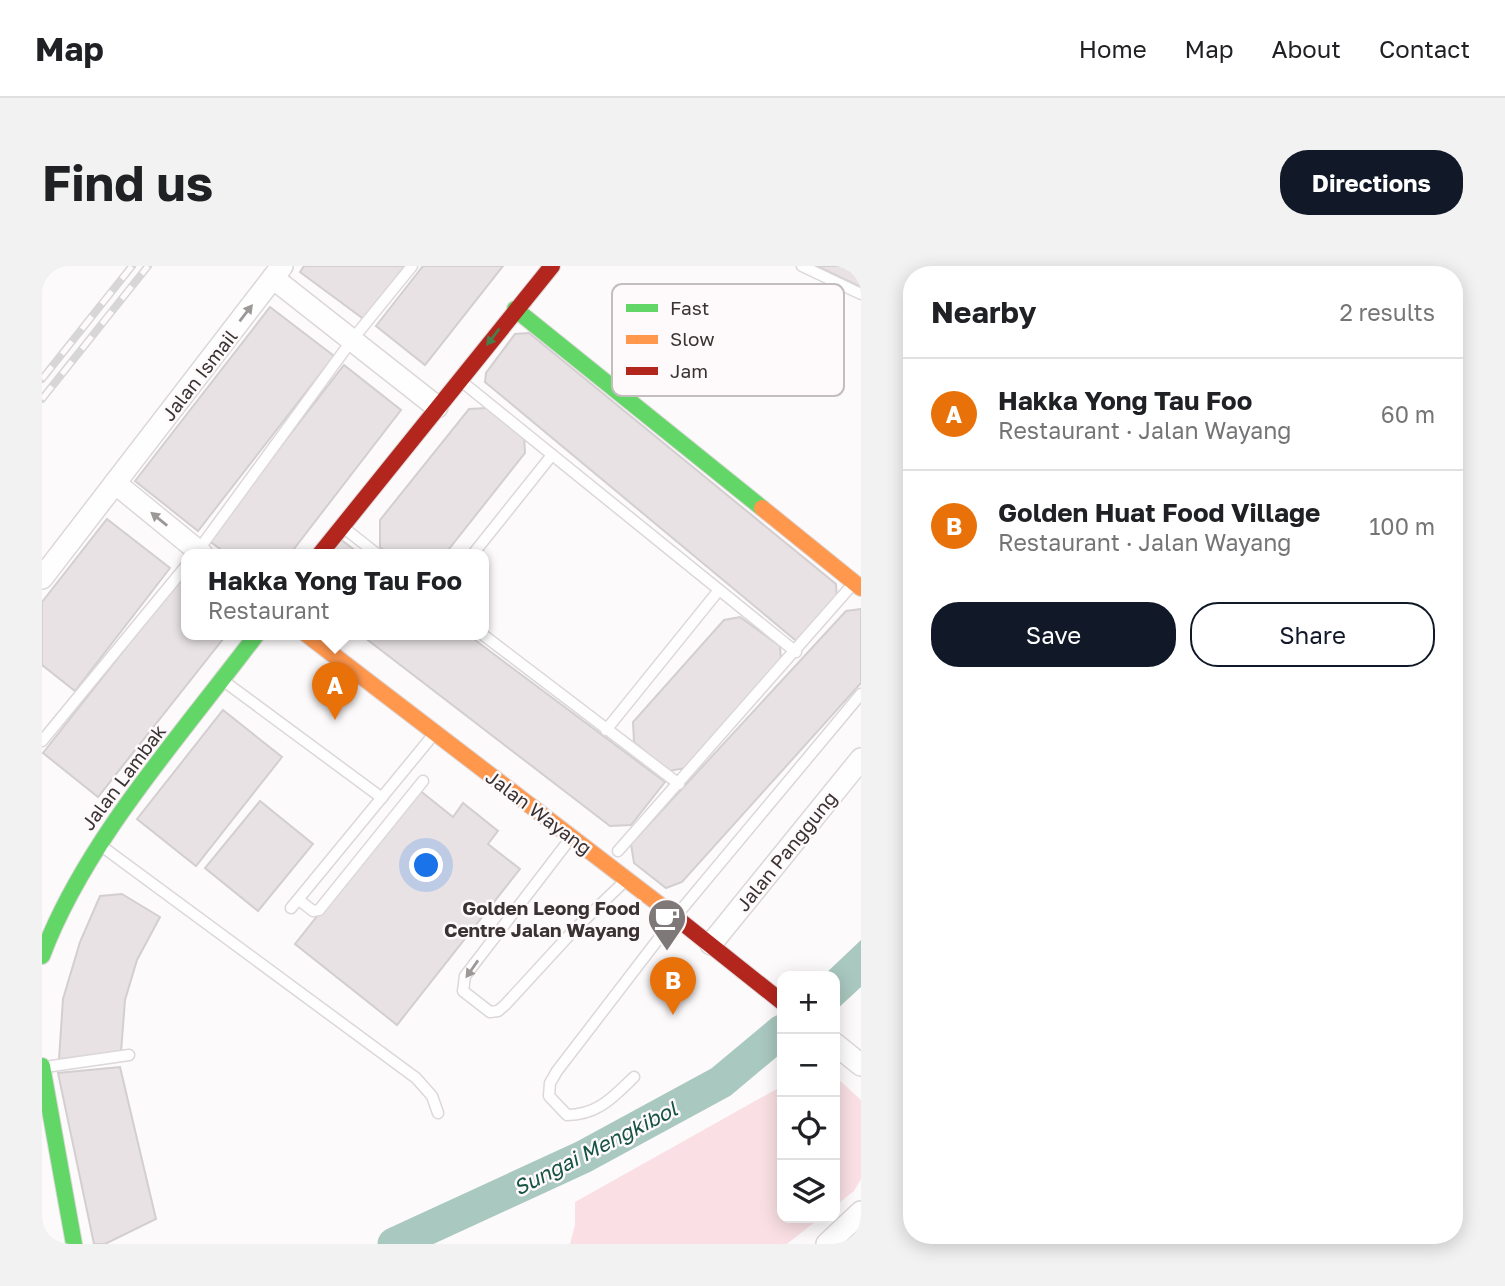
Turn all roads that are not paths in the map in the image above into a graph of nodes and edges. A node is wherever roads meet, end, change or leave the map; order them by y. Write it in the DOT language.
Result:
graph roads {
  1 [pos="412,266"];
  2 [pos="552,266"];
  3 [pos="802,266"];
  4 [pos="278,272"];
  5 [pos="840,284"];
  6 [pos="844,286"];
  7 [pos="861,294"];
  8 [pos="515,309"];
  9 [pos="352,340"];
  10 [pos="459,380"];
  11 [pos="612,387"];
  12 [pos="623,396"];
  13 [pos="437,407"];
  14 [pos="552,455"];
  15 [pos="115,483"];
  16 [pos="342,527"];
  17 [pos="188,549"];
  18 [pos="201,549"];
  19 [pos="324,549"];
  20 [pos="371,549"];
  21 [pos="477,549"];
  22 [pos="181,574"];
  23 [pos="42,579"];
  24 [pos="858,585"];
  25 [pos="719,590"];
  26 [pos="489,639"];
  27 [pos="253,640"];
  28 [pos="314,640"];
  29 [pos="796,652"];
  30 [pos="222,681"];
  31 [pos="861,694"];
  32 [pos="606,730"];
  33 [pos="436,732"];
  34 [pos="42,741"];
  35 [pos="861,759"];
  36 [pos="423,781"];
  37 [pos="678,784"];
  38 [pos="382,798"];
  39 [pos="572,836"];
  40 [pos="99,844"];
  41 [pos="618,851"];
  42 [pos="627,879"];
  43 [pos="676,916"];
  44 [pos="711,944"];
  45 [pos="42,956"];
  46 [pos="776,997"];
  47 [pos="840,1048"];
  48 [pos="129,1055"];
  49 [pos="861,1065"];
  50 [pos="42,1067"];
  51 [pos="634,1077"];
  52 [pos="438,1113"];
  53 [pos="48,1138"];
  54 [pos="861,1212"];
  55 [pos="841,1240"];
  56 [pos="74,1244"];
  1 -- 9 [label="lane"];
  2 -- 8 [label="street"];
  3 -- 5 [label="lane"];
  4 -- 9 [label="street"];
  15 -- 4 [label="street, Jalan Ismail, one-way"];
  6 -- 7 [label="lane"];
  8 -- 10 [label="street, one-way"];
  8 -- 11 [label="street"];
  9 -- 13 [label="street"];
  9 -- 18 [label="lane"];
  10 -- 13 [label="street"];
  10 -- 14 [label="lane"];
  12 -- 24 [label="street"];
  13 -- 16 [label="street"];
  14 -- 21 [label="lane"];
  14 -- 25 [label="lane"];
  17 -- 15 [label="street, one-way"];
  15 -- 23 [label="street, Jalan Ismail"];
  16 -- 19 [label="street"];
  16 -- 20 [label="lane"];
  22 -- 34 [label="lane"];
  24 -- 29 [label="lane"];
  25 -- 29 [label="lane"];
  25 -- 32 [label="lane"];
  26 -- 32 [label="lane"];
  27 -- 30 [label="street, Jalan Lambak"];
  28 -- 33 [label="street, Jalan Wayang"];
  29 -- 37 [label="lane"];
  30 -- 38 [label="lane"];
  30 -- 40 [label="street, Jalan Lambak"];
  31 -- 43 [label="lane"];
  32 -- 37 [label="lane"];
  33 -- 38 [label="lane"];
  33 -- 39 [label="street, Jalan Wayang"];
  35 -- 44 [label="street, Jalan Panggung"];
  36 -- 38 [label="lane"];
  37 -- 41 [label="lane"];
  39 -- 42 [label="street, Jalan Wayang"];
  39 -- 42 [label="lane, one-way"];
  40 -- 45 [label="street, Jalan Lambak"];
  40 -- 52 [label="lane"];
  42 -- 43 [label="street, Jalan Wayang"];
  43 -- 44 [label="street, Jalan Wayang"];
  43 -- 51 [label="lane"];
  44 -- 46 [label="street, Jalan Wayang"];
  47 -- 49 [label="street"];
  48 -- 50 [label="lane"];
  50 -- 53 [label="street"];
  53 -- 56 [label="street"];
  54 -- 55 [label="street"];
}
